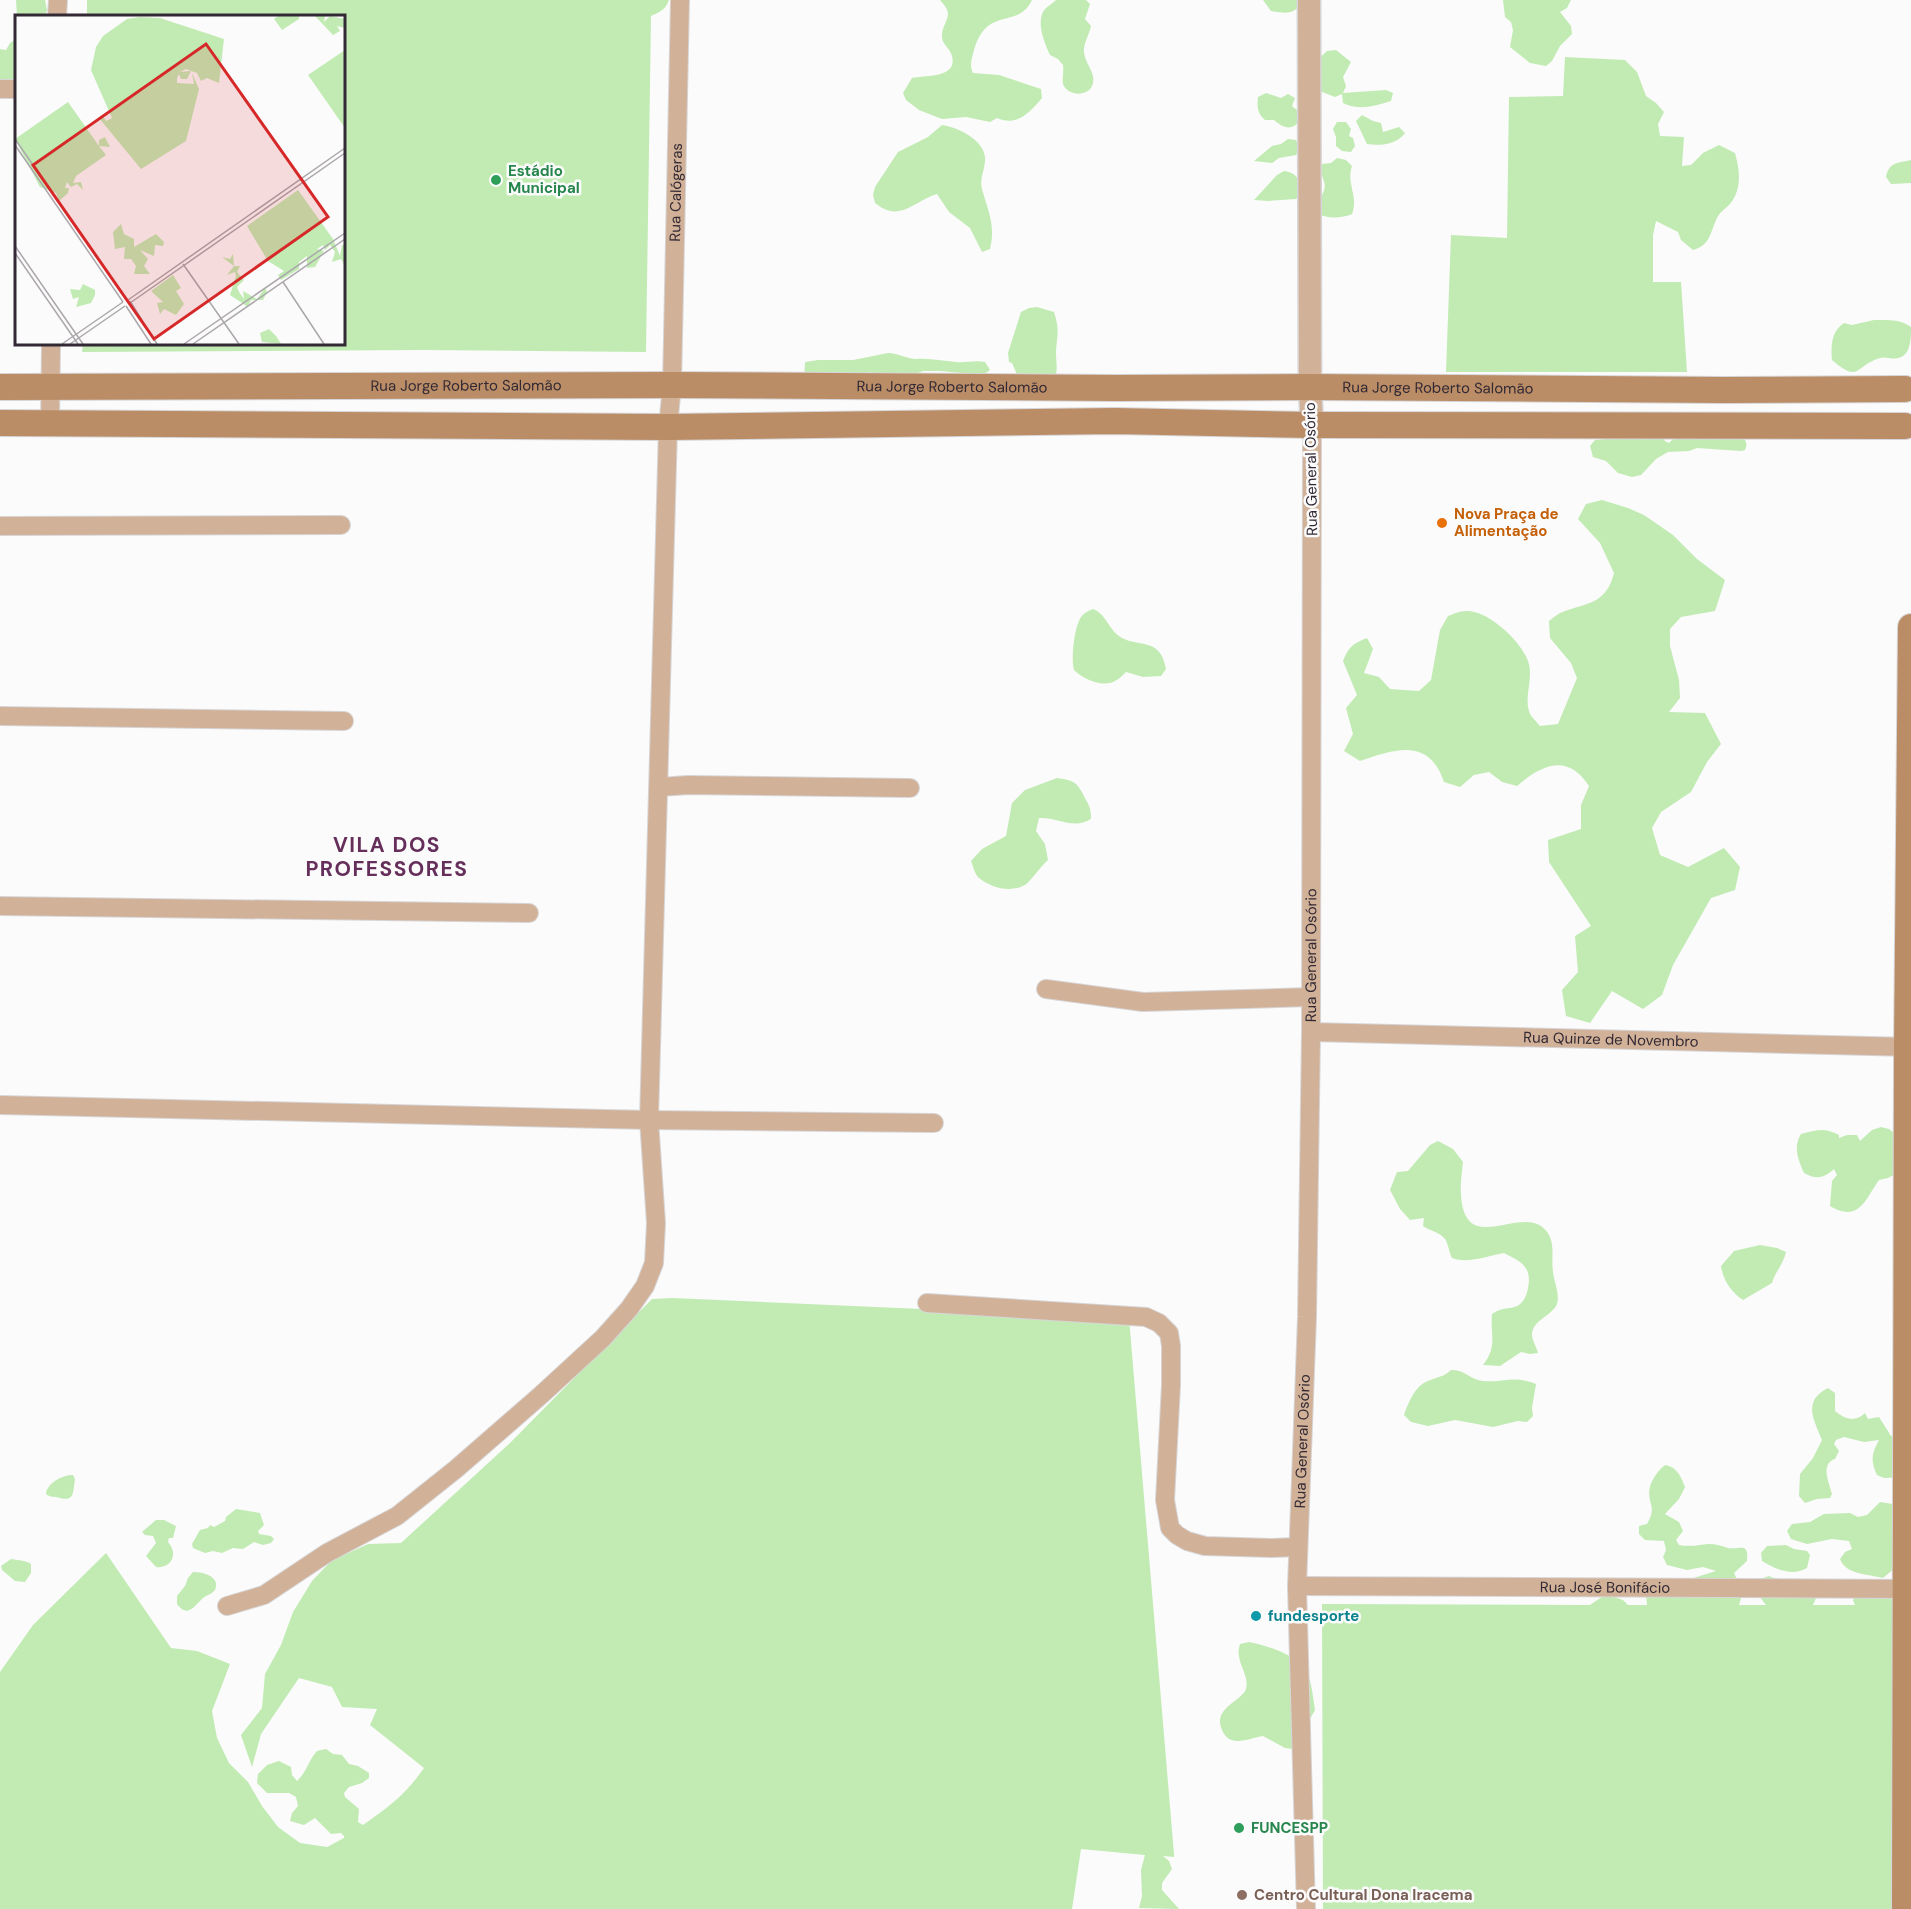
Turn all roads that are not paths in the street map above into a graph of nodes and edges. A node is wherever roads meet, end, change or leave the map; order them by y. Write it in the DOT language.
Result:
graph roads {
  1 [pos="58,0"];
  2 [pos="680,0"];
  3 [pos="1309,0"];
  4 [pos="57,15"];
  5 [pos="51,345"];
  6 [pos="672,385"];
  7 [pos="0,387"];
  8 [pos="51,387"];
  9 [pos="1310,387"];
  10 [pos="1908,387"];
  11 [pos="1116,388"];
  12 [pos="1115,421"];
  13 [pos="0,423"];
  14 [pos="50,423"];
  15 [pos="1312,425"];
  16 [pos="668,427"];
  17 [pos="1908,429"];
  18 [pos="341,525"];
  19 [pos="0,526"];
  20 [pos="1911,627"];
  21 [pos="0,716"];
  22 [pos="344,722"];
  23 [pos="660,787"];
  24 [pos="910,788"];
  25 [pos="0,906"];
  26 [pos="528,913"];
  27 [pos="1046,989"];
  28 [pos="1310,997"];
  29 [pos="1311,1032"];
  30 [pos="1909,1047"];
  31 [pos="0,1105"];
  32 [pos="650,1119"];
  33 [pos="934,1123"];
  34 [pos="927,1303"];
  35 [pos="1298,1547"];
  36 [pos="1297,1586"];
  37 [pos="1908,1589"];
  38 [pos="227,1606"];
  39 [pos="1306,1909"];
  40 [pos="1905,1909"];
  1 -- 4 [label="street"];
  2 -- 6 [label="street, Rua Calógeras"];
  3 -- 9 [label="street, Rua General Osório"];
  5 -- 8 [label="street"];
  6 -- 8 [label="main road, Rua Jorge Roberto Salomão"];
  6 -- 11 [label="main road, Rua Jorge Roberto Salomão"];
  6 -- 16 [label="street, Rua Calógeras"];
  7 -- 8 [label="main road, Rua Jorge Roberto Salomão"];
  8 -- 14 [label="street"];
  9 -- 10 [label="main road, Rua Jorge Roberto Salomão"];
  9 -- 11 [label="main road, Rua Jorge Roberto Salomão"];
  9 -- 15 [label="street, Rua General Osório"];
  10 -- 17 [label="main road"];
  11 -- 12 [label="main road"];
  12 -- 15 [label="main road"];
  12 -- 16 [label="main road"];
  13 -- 14 [label="main road"];
  14 -- 16 [label="main road"];
  15 -- 17 [label="main road"];
  15 -- 28 [label="street, Rua General Osório"];
  16 -- 23 [label="street, Rua Calógeras"];
  18 -- 19 [label="street"];
  20 -- 30 [label="main road"];
  21 -- 22 [label="street"];
  23 -- 24 [label="street"];
  23 -- 32 [label="street, Rua Calógeras"];
  25 -- 26 [label="street"];
  27 -- 28 [label="street"];
  28 -- 29 [label="street, Rua General Osório"];
  29 -- 30 [label="street, Rua Quinze de Novembro"];
  29 -- 35 [label="street, Rua General Osório"];
  30 -- 37 [label="main road"];
  31 -- 32 [label="street"];
  32 -- 33 [label="street"];
  32 -- 38 [label="street, Rua Calógeras"];
  34 -- 35 [label="street"];
  35 -- 36 [label="street, Rua General Osório"];
  36 -- 37 [label="street, Rua José Bonifácio"];
  36 -- 39 [label="street, Rua General Osório"];
  37 -- 40 [label="main road"];
}
